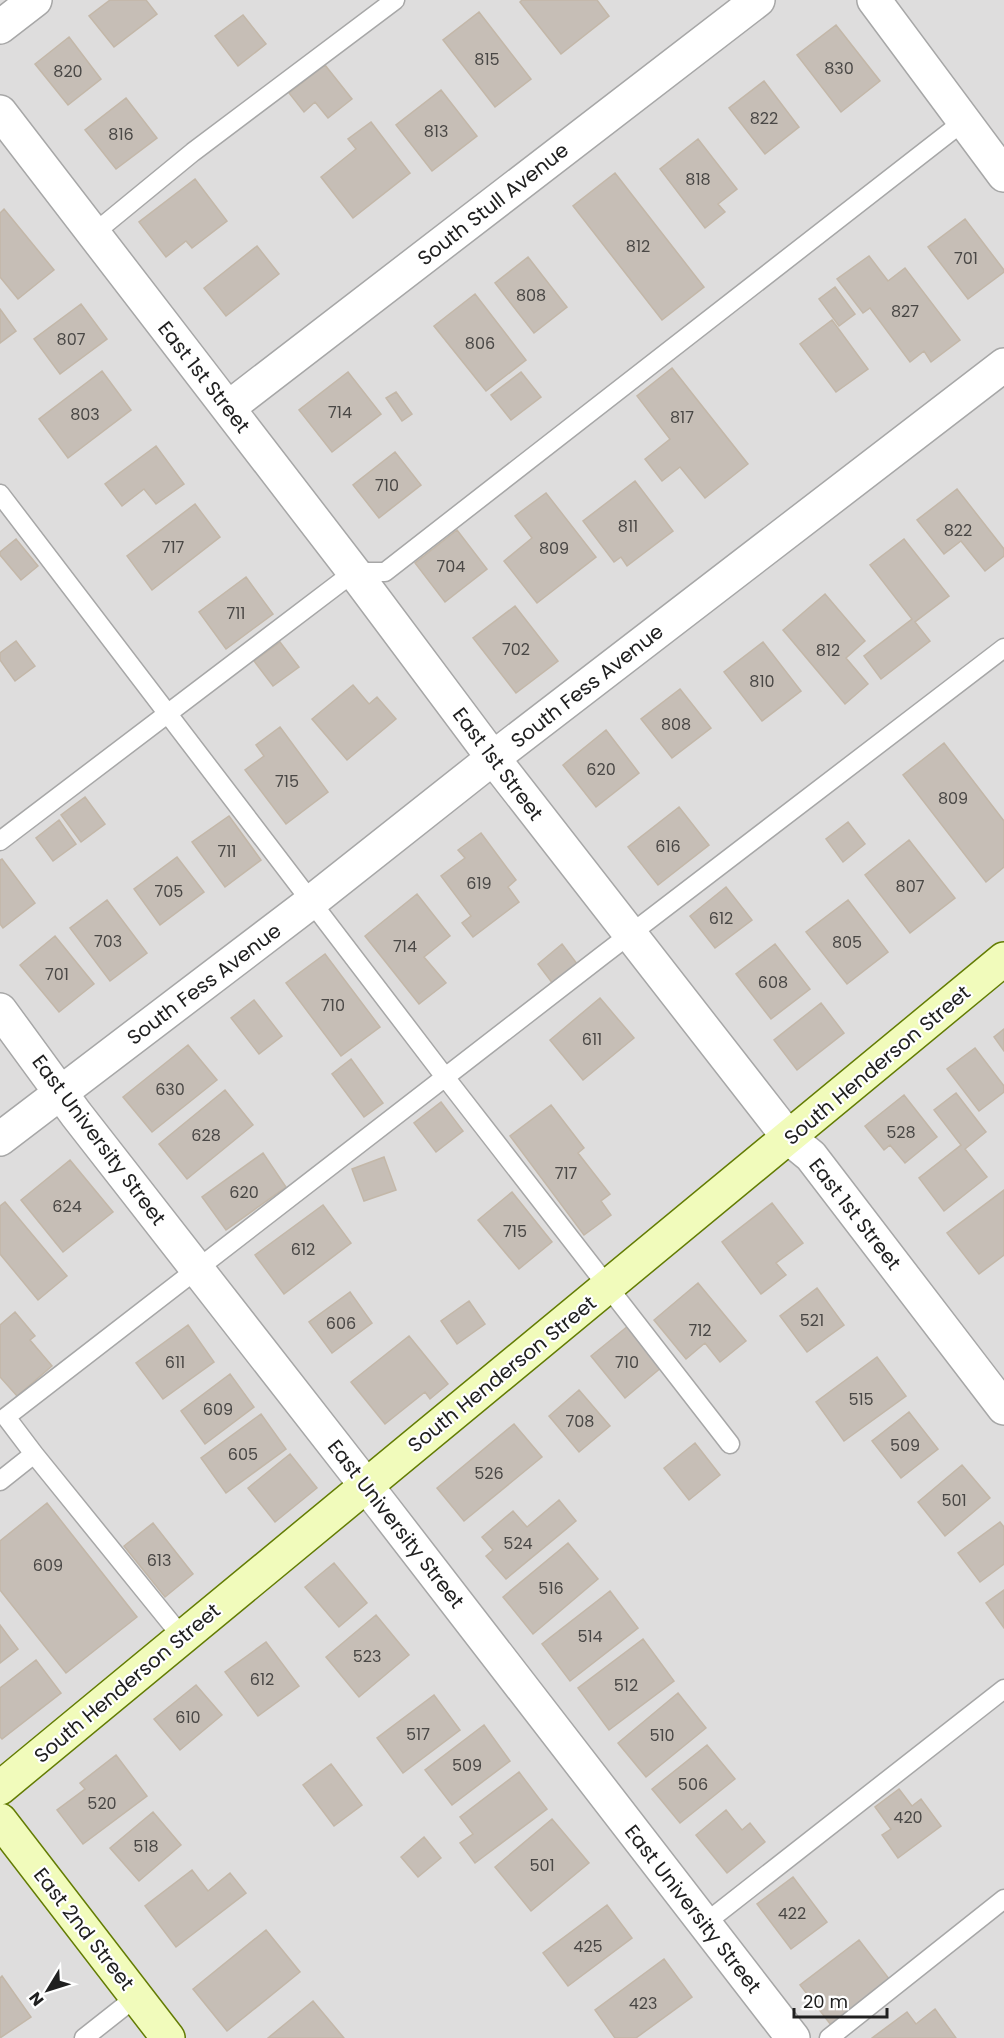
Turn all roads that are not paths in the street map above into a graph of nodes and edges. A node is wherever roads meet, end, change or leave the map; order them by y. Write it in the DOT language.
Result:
graph roads {
  1 [pos="35,0"];
  2 [pos="395,0"];
  3 [pos="758,0"];
  4 [pos="874,0"];
  5 [pos="0,27"];
  6 [pos="0,112"];
  7 [pos="964,122"];
  8 [pos="10,147"];
  9 [pos="1004,175"];
  10 [pos="93,234"];
  11 [pos="1004,365"];
  12 [pos="228,408"];
  13 [pos="0,494"];
  14 [pos="354,572"];
  15 [pos="1004,648"];
  16 [pos="168,714"];
  17 [pos="493,758"];
  18 [pos="0,842"];
  19 [pos="311,902"];
  20 [pos="629,935"];
  21 [pos="1004,959"];
  22 [pos="0,1010"];
  23 [pos="445,1077"];
  24 [pos="62,1092"];
  25 [pos="789,1138"];
  26 [pos="0,1139"];
  27 [pos="197,1268"];
  28 [pos="608,1287"];
  29 [pos="1004,1408"];
  30 [pos="3,1413"];
  31 [pos="730,1444"];
  32 [pos="34,1454"];
  33 [pos="0,1481"];
  34 [pos="367,1485"];
  35 [pos="183,1638"];
  36 [pos="1004,1689"];
  37 [pos="0,1788"];
  38 [pos="0,1820"];
  39 [pos="1004,1899"];
  40 [pos="704,1924"];
  41 [pos="136,1997"];
  42 [pos="84,2038"];
  43 [pos="168,2038"];
  44 [pos="793,2038"];
  45 [pos="829,2038"];
  1 -- 5 [label="street"];
  2 -- 10 [label="lane"];
  3 -- 12 [label="street, South Stull Avenue"];
  4 -- 7 [label="street"];
  6 -- 8 [label="street, East 1st Street"];
  7 -- 9 [label="street"];
  7 -- 14 [label="lane"];
  8 -- 10 [label="street, East 1st Street"];
  10 -- 12 [label="street, East 1st Street"];
  11 -- 17 [label="street, South Fess Avenue"];
  12 -- 14 [label="street, East 1st Street"];
  13 -- 16 [label="lane"];
  14 -- 16 [label="lane"];
  14 -- 17 [label="street, East 1st Street"];
  15 -- 20 [label="lane"];
  16 -- 18 [label="lane"];
  16 -- 19 [label="lane"];
  17 -- 19 [label="street, South Fess Avenue"];
  17 -- 20 [label="street, East 1st Street"];
  19 -- 23 [label="lane"];
  19 -- 24 [label="street, South Fess Avenue"];
  20 -- 23 [label="lane"];
  20 -- 25 [label="street, East 1st Street"];
  21 -- 25 [label="street, South Henderson Street"];
  22 -- 24 [label="street, East University Street"];
  23 -- 27 [label="lane"];
  23 -- 28 [label="lane"];
  24 -- 26 [label="street, South Fess Avenue"];
  24 -- 27 [label="street, East University Street"];
  25 -- 28 [label="street, South Henderson Street"];
  25 -- 29 [label="street, East 1st Street"];
  27 -- 30 [label="lane"];
  27 -- 34 [label="street, East University Street"];
  28 -- 31 [label="lane"];
  28 -- 34 [label="street, South Henderson Street"];
  30 -- 32 [label="lane"];
  32 -- 33 [label="lane"];
  32 -- 35 [label="lane"];
  34 -- 35 [label="street, South Henderson Street"];
  34 -- 40 [label="street, East University Street"];
  35 -- 37 [label="street, South Henderson Street"];
  36 -- 40 [label="lane"];
  38 -- 41 [label="street, East 2nd Street"];
  39 -- 45 [label="lane"];
  40 -- 44 [label="street, East University Street"];
  41 -- 42 [label="lane"];
  41 -- 43 [label="street, East 2nd Street"];
}
